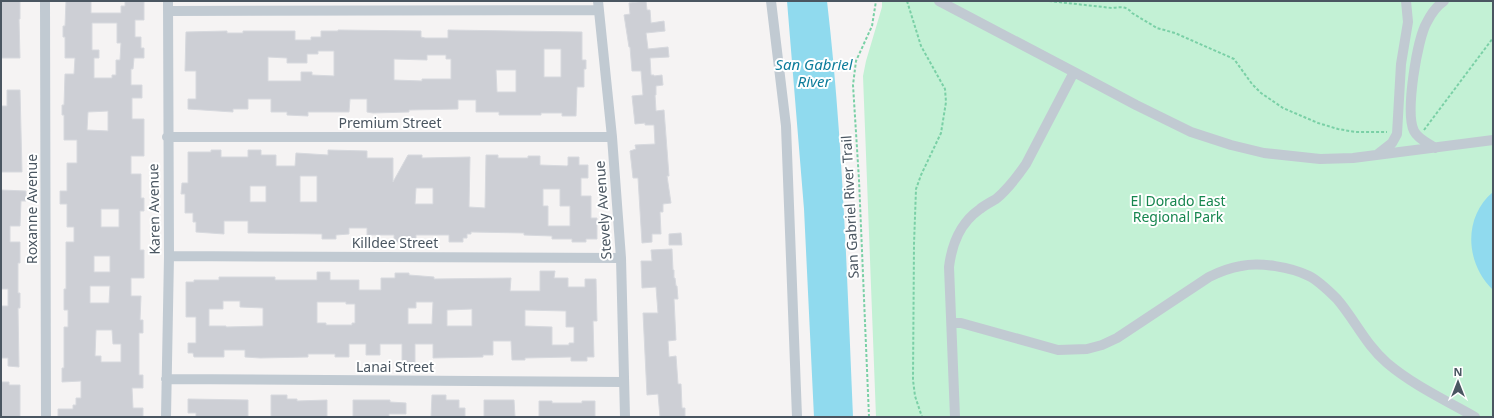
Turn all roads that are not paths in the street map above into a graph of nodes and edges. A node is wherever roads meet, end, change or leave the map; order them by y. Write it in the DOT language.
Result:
graph roads {
  1 [pos="45,1"];
  2 [pos="771,1"];
  3 [pos="939,1"];
  4 [pos="1406,1"];
  5 [pos="1444,1"];
  6 [pos="168,6"];
  7 [pos="598,6"];
  8 [pos="1074,72"];
  9 [pos="168,137"];
  10 [pos="612,137"];
  11 [pos="1493,140"];
  12 [pos="1435,148"];
  13 [pos="1377,155"];
  14 [pos="169,256"];
  15 [pos="621,258"];
  16 [pos="952,323"];
  17 [pos="166,379"];
  18 [pos="623,382"];
  19 [pos="46,417"];
  20 [pos="166,417"];
  21 [pos="625,417"];
  22 [pos="798,417"];
  23 [pos="955,417"];
  24 [pos="1475,417"];
  1 -- 19 [label="street, Roxanne Avenue"];
  2 -- 22 [label="street"];
  3 -- 8 [label="street"];
  4 -- 13 [label="street"];
  5 -- 12 [label="street"];
  6 -- 7 [label="street"];
  6 -- 9 [label="street, Karen Avenue"];
  7 -- 10 [label="street, Stevely Avenue"];
  8 -- 13 [label="street"];
  8 -- 16 [label="street"];
  9 -- 10 [label="street, Premium Street"];
  9 -- 14 [label="street, Karen Avenue"];
  10 -- 15 [label="street, Stevely Avenue"];
  11 -- 12 [label="street"];
  12 -- 13 [label="street"];
  14 -- 15 [label="street, Killdee Street"];
  14 -- 17 [label="street, Karen Avenue"];
  15 -- 18 [label="street, Stevely Avenue"];
  16 -- 23 [label="street"];
  16 -- 24 [label="street"];
  17 -- 18 [label="street, Lanai Street"];
  17 -- 20 [label="street, Karen Avenue"];
  18 -- 21 [label="street, Stevely Avenue"];
}
